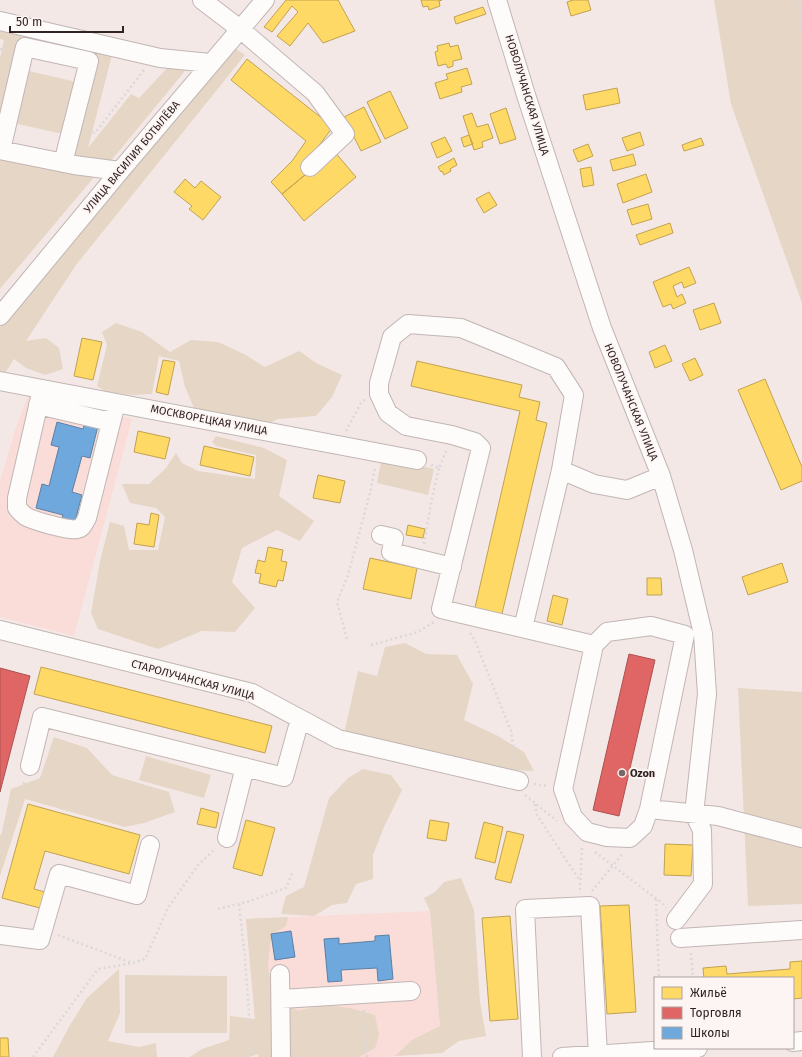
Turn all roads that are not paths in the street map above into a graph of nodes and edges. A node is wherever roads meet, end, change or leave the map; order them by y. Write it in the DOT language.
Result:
graph roads {
  1 [pos="202,0"];
  2 [pos="265,0"];
  3 [pos="497,0"];
  4 [pos="0,21"];
  5 [pos="240,29"];
  6 [pos="210,64"];
  7 [pos="1,150"];
  8 [pos="63,163"];
  9 [pos="310,167"];
  10 [pos="120,171"];
  11 [pos="0,316"];
  12 [pos="0,381"];
  13 [pos="40,397"];
  14 [pos="116,403"];
  15 [pos="111,422"];
  16 [pos="417,460"];
  17 [pos="561,470"];
  18 [pos="661,476"];
  19 [pos="381,535"];
  20 [pos="452,567"];
  21 [pos="523,628"];
  22 [pos="0,630"];
  23 [pos="703,634"];
  24 [pos="685,635"];
  25 [pos="594,645"];
  26 [pos="300,719"];
  27 [pos="30,766"];
  28 [pos="245,767"];
  29 [pos="522,788"];
  30 [pos="649,809"];
  31 [pos="694,814"];
  32 [pos="227,838"];
  33 [pos="802,838"];
  34 [pos="150,845"];
  35 [pos="676,920"];
  36 [pos="802,930"];
  37 [pos="0,936"];
  38 [pos="685,938"];
  39 [pos="280,974"];
  40 [pos="411,990"];
  41 [pos="281,999"];
  42 [pos="692,1049"];
  43 [pos="662,1054"];
  44 [pos="598,1055"];
  45 [pos="281,1057"];
  46 [pos="532,1057"];
  47 [pos="562,1057"];
  1 -- 5 [label="street"];
  2 -- 5 [label="street, УЛИЦА ВАСИЛИЯ БОТЫЛЁВА"];
  3 -- 18 [label="street, НОВОЛУЧАНСКАЯ УЛИЦА"];
  4 -- 6 [label="street"];
  5 -- 6 [label="street, УЛИЦА ВАСИЛИЯ БОТЫЛЁВА"];
  5 -- 9 [label="street"];
  6 -- 10 [label="street, УЛИЦА ВАСИЛИЯ БОТЫЛЁВА"];
  7 -- 8 [label="street"];
  7 -- 8 [label="street"];
  8 -- 10 [label="street"];
  10 -- 11 [label="street, УЛИЦА ВАСИЛИЯ БОТЫЛЁВА"];
  12 -- 13 [label="street, МОСКВОРЕЦКАЯ УЛИЦА"];
  13 -- 14 [label="street, МОСКВОРЕЦКАЯ УЛИЦА"];
  13 -- 15 [label="street"];
  13 -- 15 [label="street"];
  14 -- 15 [label="street"];
  14 -- 16 [label="street, МОСКВОРЕЦКАЯ УЛИЦА"];
  17 -- 18 [label="street"];
  17 -- 20 [label="street"];
  17 -- 21 [label="street"];
  18 -- 23 [label="street, НОВОЛУЧАНСКАЯ УЛИЦА"];
  19 -- 20 [label="street"];
  20 -- 21 [label="street"];
  21 -- 25 [label="street"];
  22 -- 26 [label="street, СТАРОЛУЧАНСКАЯ УЛИЦА"];
  23 -- 24 [label="street"];
  23 -- 31 [label="street, НОВОЛУЧАНСКАЯ УЛИЦА"];
  24 -- 25 [label="street"];
  24 -- 30 [label="street"];
  25 -- 30 [label="street"];
  26 -- 28 [label="street"];
  26 -- 29 [label="street, СТАРОЛУЧАНСКАЯ УЛИЦА"];
  27 -- 28 [label="street"];
  28 -- 32 [label="street"];
  30 -- 31 [label="street"];
  31 -- 33 [label="street"];
  31 -- 35 [label="street"];
  34 -- 37 [label="street"];
  36 -- 38 [label="street"];
  39 -- 41 [label="street"];
  40 -- 41 [label="street"];
  41 -- 45 [label="street"];
  42 -- 43 [label="street"];
  43 -- 44 [label="street"];
  44 -- 46 [label="street"];
  44 -- 47 [label="street"];
}
